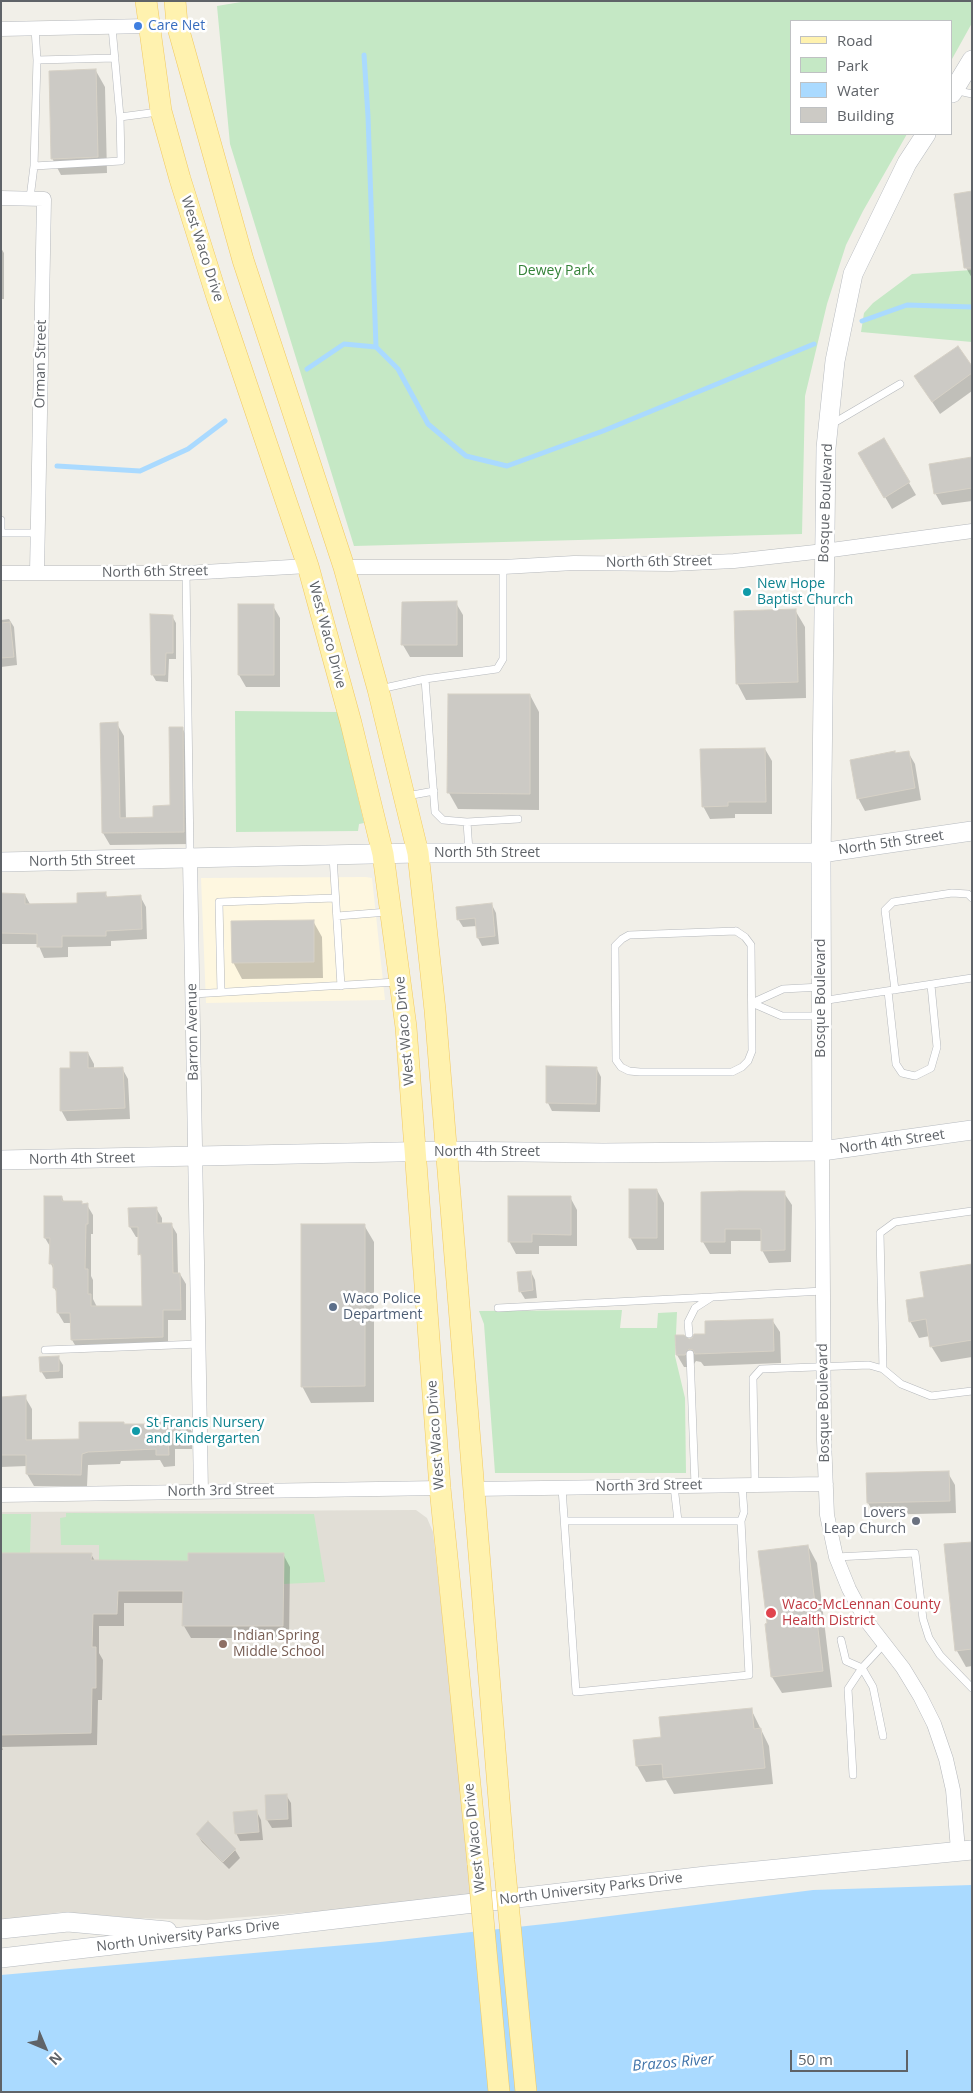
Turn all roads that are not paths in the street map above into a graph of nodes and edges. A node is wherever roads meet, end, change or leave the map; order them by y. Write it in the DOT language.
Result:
graph roads {
  1 [pos="146,1"];
  2 [pos="176,1"];
  3 [pos="148,26"];
  4 [pos="112,27"];
  5 [pos="35,28"];
  6 [pos="1,29"];
  7 [pos="115,58"];
  8 [pos="37,60"];
  9 [pos="972,60"];
  10 [pos="959,93"];
  11 [pos="161,111"];
  12 [pos="120,116"];
  13 [pos="925,135"];
  14 [pos="34,166"];
  15 [pos="1,198"];
  16 [pos="30,198"];
  17 [pos="900,384"];
  18 [pos="829,425"];
  19 [pos="1,520"];
  20 [pos="972,531"];
  21 [pos="1,533"];
  22 [pos="38,533"];
  23 [pos="824,551"];
  24 [pos="308,566"];
  25 [pos="344,567"];
  26 [pos="503,567"];
  27 [pos="37,572"];
  28 [pos="1,573"];
  29 [pos="186,573"];
  30 [pos="425,679"];
  31 [pos="378,689"];
  32 [pos="434,791"];
  33 [pos="404,796"];
  34 [pos="518,818"];
  35 [pos="467,822"];
  36 [pos="972,831"];
  37 [pos="821,852"];
  38 [pos="418,853"];
  39 [pos="470,853"];
  40 [pos="383,854"];
  41 [pos="333,855"];
  42 [pos="190,859"];
  43 [pos="1,862"];
  44 [pos="336,898"];
  45 [pos="972,898"];
  46 [pos="391,912"];
  47 [pos="336,916"];
  48 [pos="972,978"];
  49 [pos="400,982"];
  50 [pos="931,985"];
  51 [pos="340,986"];
  52 [pos="891,991"];
  53 [pos="221,992"];
  54 [pos="193,994"];
  55 [pos="821,1001"];
  56 [pos="752,1003"];
  57 [pos="972,1130"];
  58 [pos="446,1151"];
  59 [pos="822,1151"];
  60 [pos="415,1152"];
  61 [pos="195,1157"];
  62 [pos="1,1160"];
  63 [pos="972,1211"];
  64 [pos="823,1291"];
  65 [pos="712,1297"];
  66 [pos="498,1308"];
  67 [pos="689,1334"];
  68 [pos="199,1344"];
  69 [pos="44,1350"];
  70 [pos="690,1354"];
  71 [pos="823,1368"];
  72 [pos="882,1369"];
  73 [pos="972,1391"];
  74 [pos="826,1484"];
  75 [pos="695,1485"];
  76 [pos="749,1485"];
  77 [pos="674,1486"];
  78 [pos="440,1488"];
  79 [pos="562,1488"];
  80 [pos="472,1489"];
  81 [pos="201,1492"];
  82 [pos="1,1495"];
  83 [pos="678,1521"];
  84 [pos="741,1521"];
  85 [pos="565,1522"];
  86 [pos="836,1557"];
  87 [pos="840,1640"];
  88 [pos="884,1644"];
  89 [pos="862,1668"];
  90 [pos="972,1688"];
  91 [pos="883,1736"];
  92 [pos="852,1776"];
  93 [pos="965,1850"];
  94 [pos="1,1929"];
  95 [pos="208,1934"];
  96 [pos="1,1958"];
  97 [pos="499,2092"];
  98 [pos="526,2092"];
  1 -- 3 [label="main road, West Waco Drive"];
  2 -- 25 [label="main road, West Waco Drive"];
  3 -- 4 [label="street"];
  3 -- 11 [label="main road, West Waco Drive"];
  4 -- 5 [label="street"];
  4 -- 7 [label="lane"];
  5 -- 6 [label="street"];
  5 -- 8 [label="lane"];
  7 -- 8 [label="lane"];
  7 -- 12 [label="lane"];
  8 -- 14 [label="lane"];
  9 -- 10 [label="main road"];
  11 -- 12 [label="lane"];
  11 -- 24 [label="main road, West Waco Drive"];
  12 -- 14 [label="lane"];
  13 -- 18 [label="main road, Bosque Boulevard"];
  14 -- 16 [label="lane"];
  15 -- 16 [label="street"];
  16 -- 22 [label="street, Orman Street"];
  17 -- 18 [label="lane"];
  18 -- 23 [label="main road, Bosque Boulevard"];
  19 -- 21 [label="lane"];
  20 -- 23 [label="street, North 6th Street"];
  21 -- 22 [label="lane"];
  22 -- 27 [label="street, Orman Street"];
  23 -- 26 [label="street, North 6th Street"];
  23 -- 37 [label="main road, Bosque Boulevard"];
  24 -- 29 [label="street, North 6th Street"];
  24 -- 40 [label="main road, West Waco Drive"];
  25 -- 26 [label="street, North 6th Street"];
  25 -- 31 [label="main road, West Waco Drive"];
  26 -- 30 [label="lane"];
  27 -- 28 [label="street, North 6th Street"];
  27 -- 29 [label="street, North 6th Street"];
  29 -- 42 [label="lane, Barron Avenue"];
  30 -- 31 [label="lane"];
  30 -- 32 [label="lane"];
  31 -- 33 [label="main road, West Waco Drive"];
  32 -- 33 [label="lane"];
  32 -- 35 [label="lane"];
  33 -- 38 [label="main road, West Waco Drive"];
  34 -- 35 [label="lane"];
  35 -- 39 [label="lane"];
  36 -- 37 [label="main road, North 5th Street"];
  37 -- 39 [label="main road, North 5th Street"];
  37 -- 55 [label="main road, Bosque Boulevard"];
  38 -- 39 [label="main road, North 5th Street"];
  38 -- 40 [label="main road, North 5th Street"];
  38 -- 58 [label="main road, West Waco Drive"];
  40 -- 41 [label="main road, North 5th Street"];
  40 -- 46 [label="main road, West Waco Drive"];
  41 -- 42 [label="main road, North 5th Street"];
  41 -- 44 [label="lane"];
  42 -- 43 [label="main road, North 5th Street"];
  42 -- 54 [label="street, Barron Avenue"];
  44 -- 47 [label="lane"];
  44 -- 53 [label="lane"];
  45 -- 52 [label="lane"];
  46 -- 47 [label="lane"];
  46 -- 49 [label="main road, West Waco Drive"];
  47 -- 51 [label="lane"];
  48 -- 50 [label="lane"];
  49 -- 51 [label="lane"];
  49 -- 60 [label="main road, West Waco Drive"];
  50 -- 52 [label="lane"];
  50 -- 52 [label="lane"];
  51 -- 53 [label="lane"];
  52 -- 55 [label="lane"];
  53 -- 54 [label="lane"];
  54 -- 61 [label="street, Barron Avenue"];
  55 -- 56 [label="lane"];
  55 -- 56 [label="lane"];
  55 -- 59 [label="main road, Bosque Boulevard"];
  56 -- 56 [label="lane"];
  57 -- 59 [label="main road, North 4th Street"];
  58 -- 59 [label="main road, North 4th Street"];
  58 -- 60 [label="main road, North 4th Street"];
  58 -- 80 [label="main road, West Waco Drive"];
  59 -- 64 [label="street, Bosque Boulevard"];
  60 -- 61 [label="main road, North 4th Street"];
  60 -- 78 [label="main road, West Waco Drive"];
  61 -- 62 [label="main road, North 4th Street"];
  61 -- 68 [label="street, Barron Avenue"];
  63 -- 72 [label="lane"];
  64 -- 65 [label="lane"];
  64 -- 71 [label="street, Bosque Boulevard"];
  65 -- 66 [label="lane"];
  65 -- 67 [label="lane"];
  68 -- 69 [label="lane"];
  68 -- 81 [label="street, Barron Avenue"];
  70 -- 75 [label="lane"];
  71 -- 72 [label="lane"];
  71 -- 74 [label="street, Bosque Boulevard"];
  71 -- 76 [label="lane"];
  72 -- 73 [label="lane"];
  74 -- 76 [label="street, North 3rd Street"];
  74 -- 86 [label="street, Bosque Boulevard"];
  75 -- 76 [label="street, North 3rd Street"];
  75 -- 77 [label="street, North 3rd Street"];
  76 -- 84 [label="lane"];
  77 -- 79 [label="street, North 3rd Street"];
  77 -- 83 [label="lane"];
  78 -- 81 [label="street, North 3rd Street"];
  78 -- 97 [label="main road, West Waco Drive, bridge"];
  79 -- 80 [label="street, North 3rd Street"];
  79 -- 85 [label="lane"];
  80 -- 98 [label="main road, West Waco Drive, bridge"];
  81 -- 82 [label="street, North 3rd Street"];
  83 -- 84 [label="lane"];
  83 -- 85 [label="lane"];
  84 -- 85 [label="lane"];
  86 -- 88 [label="street, Bosque Boulevard"];
  86 -- 90 [label="lane"];
  87 -- 89 [label="lane"];
  88 -- 89 [label="lane"];
  88 -- 93 [label="street, Bosque Boulevard"];
  89 -- 91 [label="lane"];
  89 -- 92 [label="lane"];
  93 -- 95 [label="main road, North University Parks Drive"];
  94 -- 95 [label="main road"];
  95 -- 96 [label="main road, North University Parks Drive"];
}
